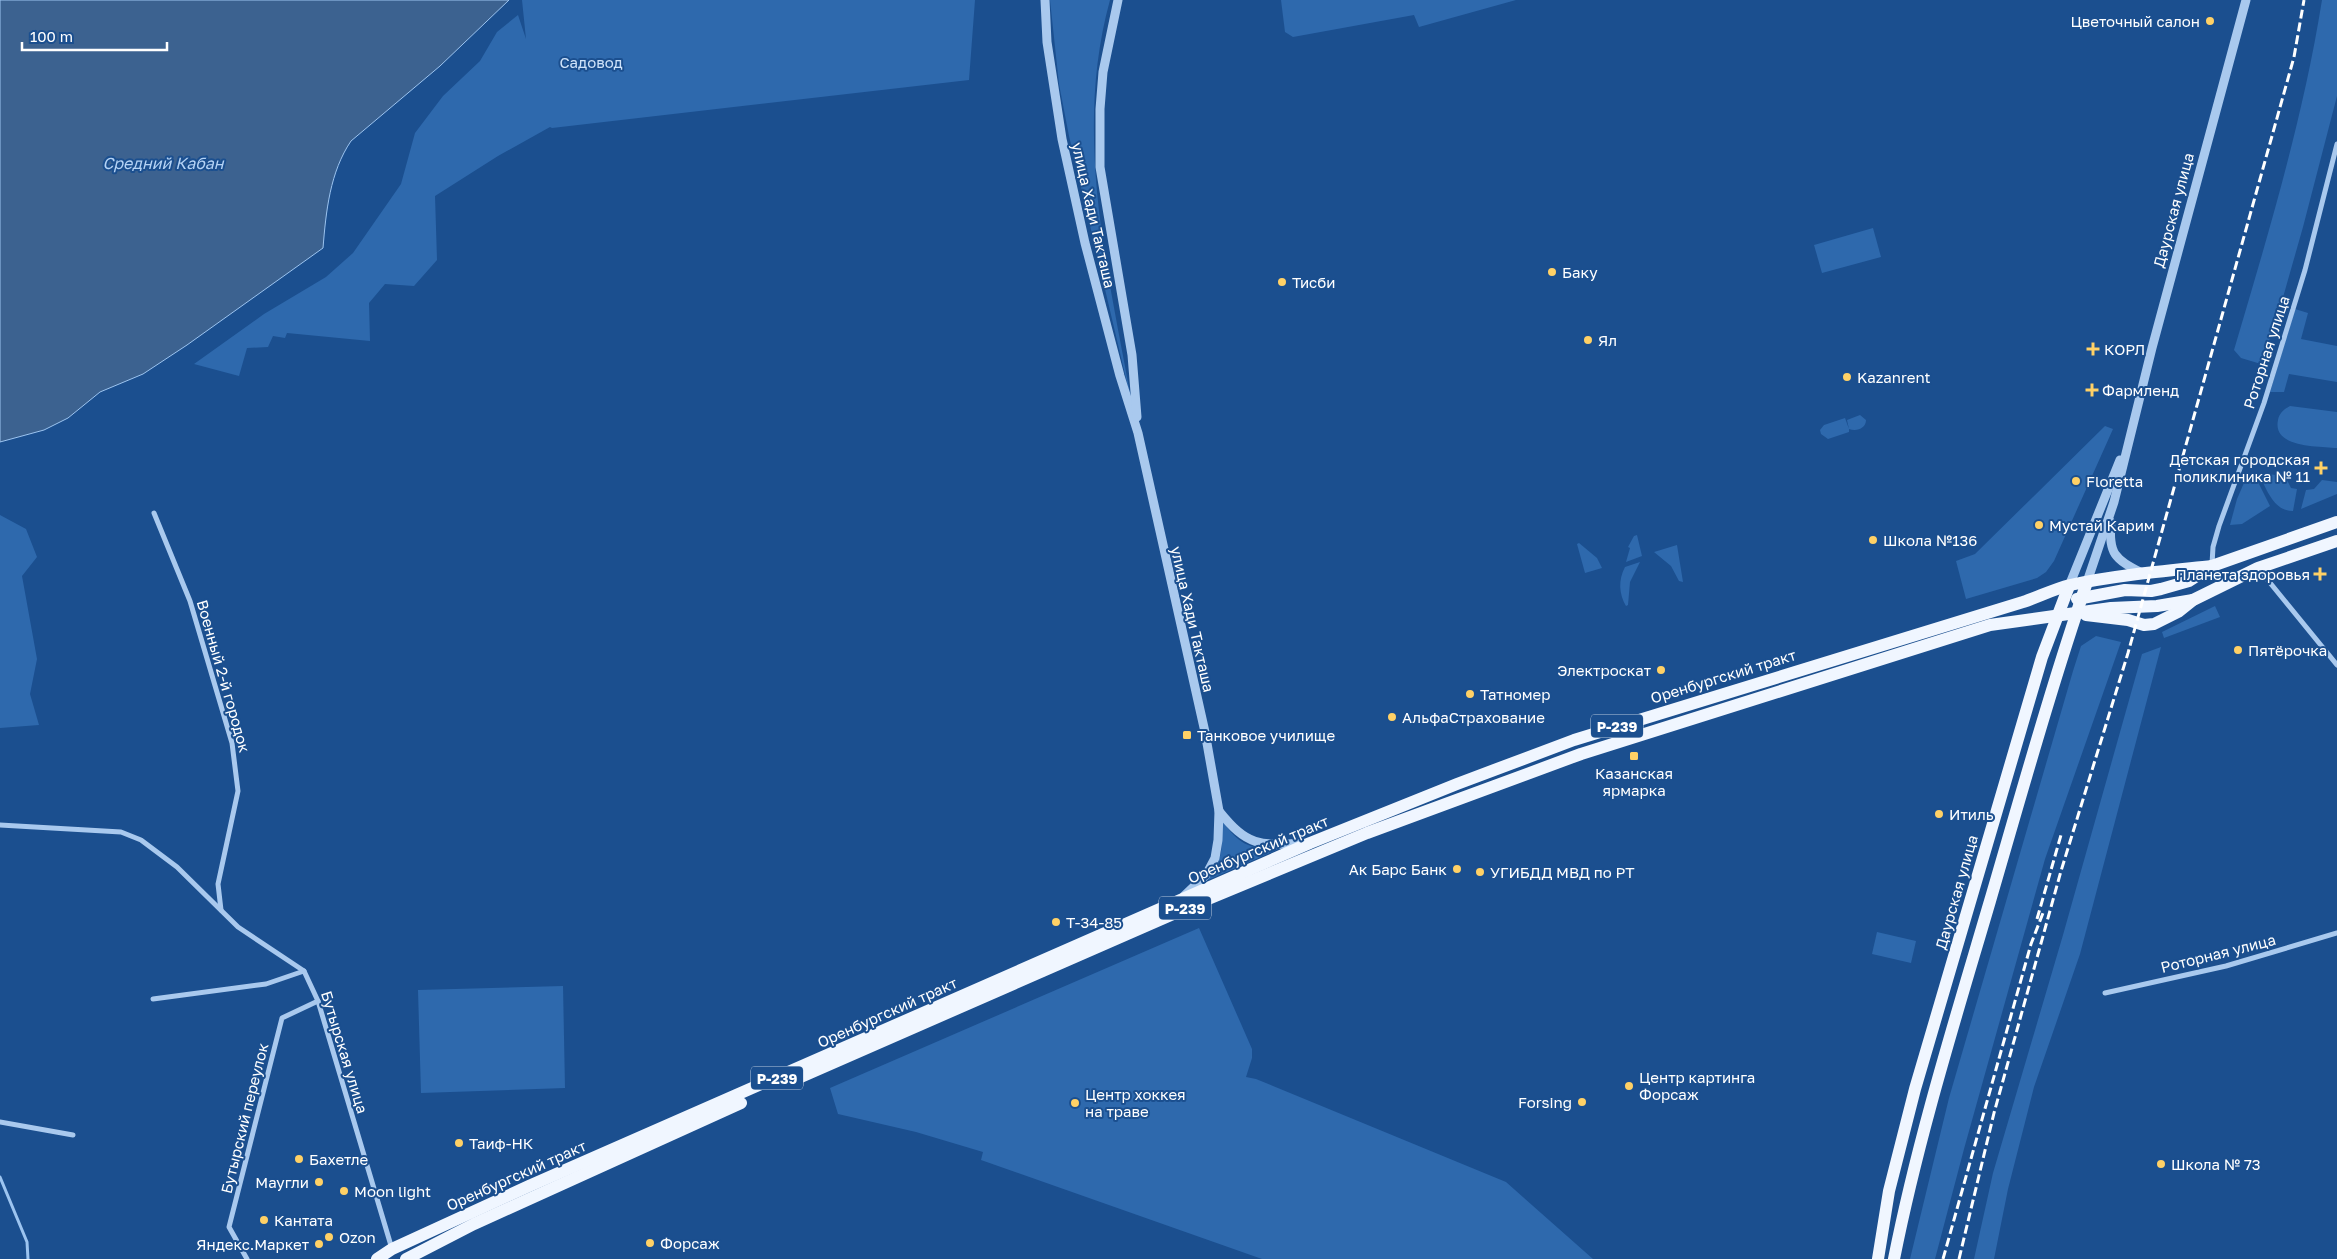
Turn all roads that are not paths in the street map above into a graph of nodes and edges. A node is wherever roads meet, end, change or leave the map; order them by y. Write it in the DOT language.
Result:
graph roads {
  1 [pos="1045,0"];
  2 [pos="1118,0"];
  3 [pos="2246,0"];
  4 [pos="2337,144"];
  5 [pos="2132,430"];
  6 [pos="1138,433"];
  7 [pos="2114,502"];
  8 [pos="154,513"];
  9 [pos="2337,522"];
  10 [pos="2337,541"];
  11 [pos="2212,566"];
  12 [pos="2258,568"];
  13 [pos="2142,573"];
  14 [pos="2087,582"];
  15 [pos="2069,586"];
  16 [pos="2082,596"];
  17 [pos="2193,600"];
  18 [pos="2076,614"];
  19 [pos="2056,616"];
  20 [pos="2337,665"];
  21 [pos="1219,811"];
  22 [pos="0,826"];
  23 [pos="1310,843"];
  24 [pos="1178,901"];
  25 [pos="221,911"];
  26 [pos="2337,933"];
  27 [pos="304,971"];
  28 [pos="2105,993"];
  29 [pos="152,999"];
  30 [pos="318,1001"];
  31 [pos="0,1122"];
  32 [pos="72,1135"];
  33 [pos="392,1249"];
  34 [pos="1878,1257"];
  35 [pos="247,1259"];
  36 [pos="377,1259"];
  37 [pos="406,1259"];
  38 [pos="1894,1259"];
  1 -- 6 [label="street, улица Хади Такташа"];
  2 -- 6 [label="street, улица Хади Такташа"];
  3 -- 5 [label="street, Даурская улица"];
  4 -- 11 [label="street, Роторная улица"];
  5 -- 7 [label="street, Даурская улица"];
  5 -- 15 [label="street, Даурская улица"];
  6 -- 21 [label="street, улица Хади Такташа"];
  7 -- 13 [label="street"];
  7 -- 14 [label="street, Даурская улица"];
  8 -- 25 [label="street, Военный 2-й городок"];
  9 -- 11 [label="main road"];
  10 -- 12 [label="main road"];
  11 -- 13 [label="main road, Оренбургский тракт"];
  11 -- 16 [label="main road"];
  12 -- 17 [label="main road"];
  12 -- 20 [label="street"];
  13 -- 14 [label="main road, Оренбургский тракт"];
  14 -- 15 [label="main road, Оренбургский тракт"];
  14 -- 16 [label="main road, Даурская улица"];
  15 -- 19 [label="main road, Даурская улица"];
  15 -- 23 [label="main road, Оренбургский тракт / Р-239"];
  16 -- 18 [label="main road, Даурская улица"];
  16 -- 19 [label="main road"];
  17 -- 18 [label="main road"];
  17 -- 18 [label="main road"];
  18 -- 19 [label="main road, Оренбургский тракт"];
  18 -- 38 [label="main road, Даурская улица"];
  19 -- 34 [label="main road, Даурская улица"];
  19 -- 37 [label="main road, Оренбургский тракт / Р-239"];
  21 -- 23 [label="street, улица Хади Такташа"];
  21 -- 24 [label="street, улица Хади Такташа"];
  22 -- 25 [label="street"];
  23 -- 24 [label="main road, Оренбургский тракт / Р-239"];
  24 -- 33 [label="main road, Оренбургский тракт / Р-239"];
  25 -- 27 [label="street"];
  26 -- 28 [label="street, Роторная улица"];
  27 -- 29 [label="street"];
  27 -- 30 [label="street, Бутырская улица"];
  30 -- 33 [label="street, Бутырская улица"];
  30 -- 35 [label="street, Бутырский переулок"];
  31 -- 32 [label="street"];
  33 -- 36 [label="main road, Оренбургский тракт / Р-239"];
}
